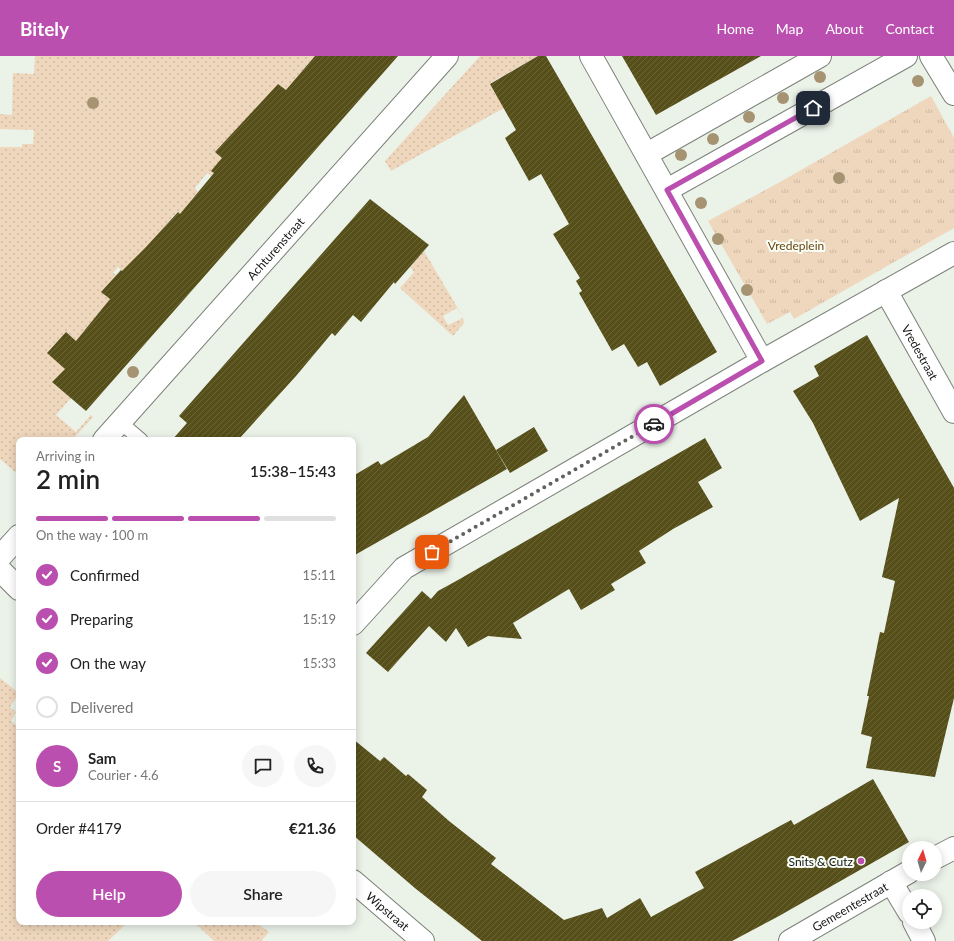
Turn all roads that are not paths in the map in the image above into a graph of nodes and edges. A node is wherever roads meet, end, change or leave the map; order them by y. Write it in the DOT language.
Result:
graph roads {
  1 [pos="447,56"];
  2 [pos="591,56"];
  3 [pos="820,56"];
  4 [pos="906,56"];
  5 [pos="931,56"];
  6 [pos="954,94"];
  7 [pos="646,154"];
  8 [pos="667,190"];
  9 [pos="954,253"];
  10 [pos="886,291"];
  11 [pos="762,361"];
  12 [pos="954,412"];
  13 [pos="120,422"];
  14 [pos="107,437"];
  15 [pos="138,437"];
  16 [pos="16,539"];
  17 [pos="0,558"];
  18 [pos="0,570"];
  19 [pos="16,586"];
  20 [pos="356,621"];
  21 [pos="954,848"];
  22 [pos="942,854"];
  23 [pos="900,877"];
  24 [pos="356,884"];
  25 [pos="903,889"];
  26 [pos="918,929"];
  27 [pos="423,941"];
  28 [pos="790,941"];
  29 [pos="924,941"];
  1 -- 13 [label="street, Achturenstraat"];
  2 -- 7 [label="street"];
  3 -- 7 [label="street"];
  4 -- 8 [label="street"];
  5 -- 6 [label="street"];
  7 -- 8 [label="street"];
  8 -- 11 [label="street"];
  9 -- 10 [label="street"];
  10 -- 11 [label="street"];
  10 -- 12 [label="street, Vredestraat"];
  11 -- 20 [label="street"];
  13 -- 14 [label="street, Achturenstraat"];
  13 -- 15 [label="lane"];
  16 -- 17 [label="street"];
  18 -- 19 [label="street"];
  21 -- 22 [label="street"];
  23 -- 25 [label="street"];
  23 -- 28 [label="street, Gemeentestraat"];
  24 -- 27 [label="street, Wipstraat"];
  26 -- 29 [label="street"];
}
